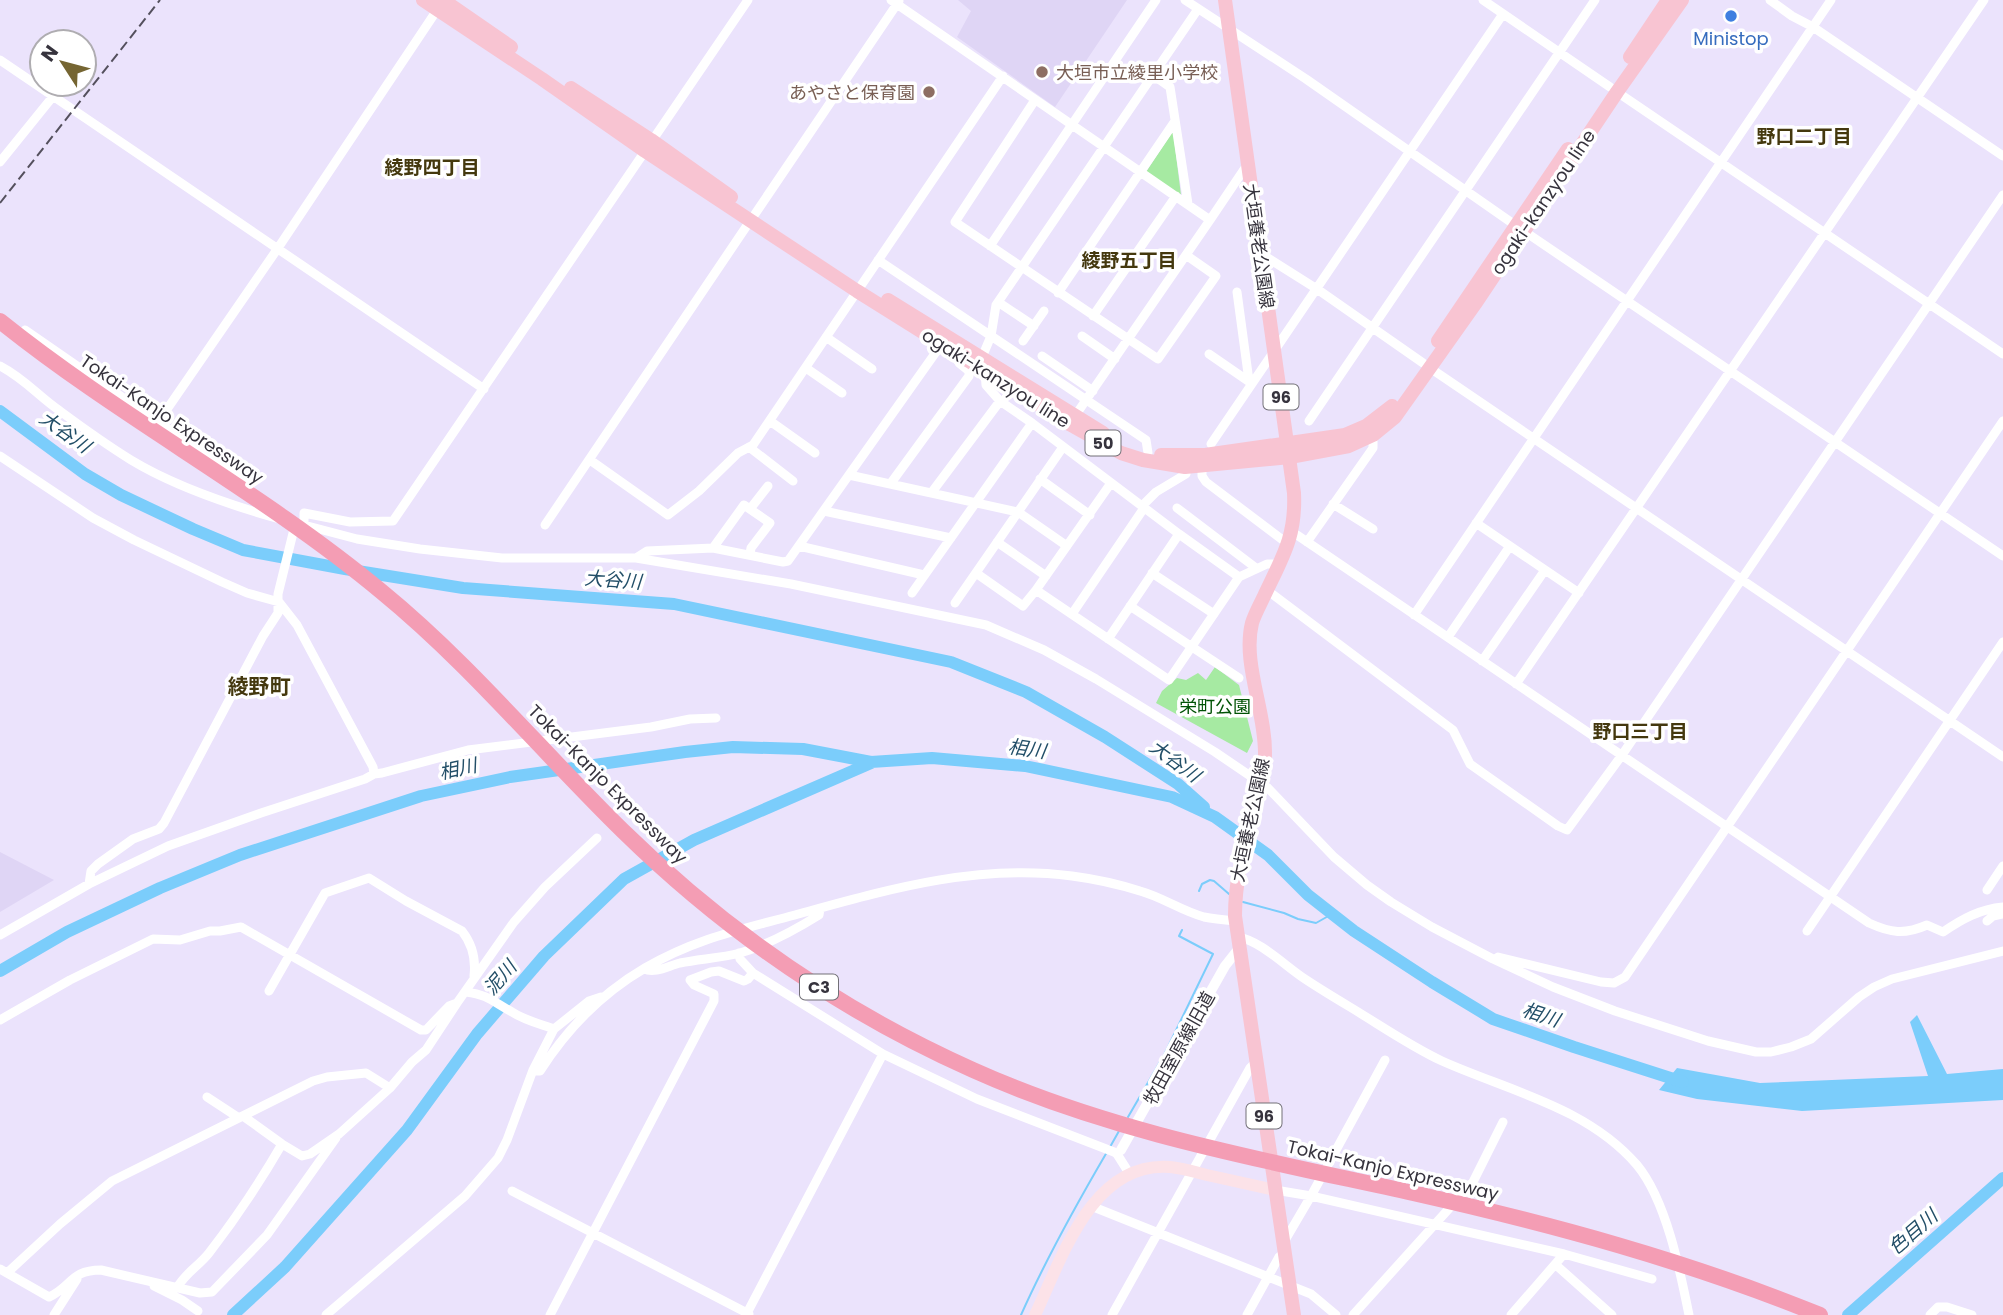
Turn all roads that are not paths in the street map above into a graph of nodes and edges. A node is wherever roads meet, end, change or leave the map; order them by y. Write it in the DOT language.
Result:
graph roads {
  1 [pos="423,0"];
  2 [pos="748,0"];
  3 [pos="1156,0"];
  4 [pos="1185,0"];
  5 [pos="1483,0"];
  6 [pos="1595,0"];
  7 [pos="1668,0"];
  8 [pos="1682,0"];
  9 [pos="1770,0"];
  10 [pos="1831,0"];
  11 [pos="1983,0"];
  12 [pos="896,2"];
  13 [pos="1225,2"];
  14 [pos="442,3"];
  15 [pos="1198,9"];
  16 [pos="1503,14"];
  17 [pos="1207,15"];
  18 [pos="1813,27"];
  19 [pos="1230,29"];
  20 [pos="1559,52"];
  21 [pos="0,60"];
  22 [pos="1153,75"];
  23 [pos="1003,76"];
  24 [pos="28,79"];
  25 [pos="1614,89"];
  26 [pos="1916,97"];
  27 [pos="51,98"];
  28 [pos="56,98"];
  29 [pos="1035,100"];
  30 [pos="1175,121"];
  31 [pos="1071,124"];
  32 [pos="648,146"];
  33 [pos="1104,147"];
  34 [pos="1411,150"];
  35 [pos="2003,156"];
  36 [pos="0,162"];
  37 [pos="1720,162"];
  38 [pos="1247,164"];
  39 [pos="1140,172"];
  40 [pos="1466,191"];
  41 [pos="2003,195"];
  42 [pos="1176,196"];
  43 [pos="1188,204"];
  44 [pos="753,217"];
  45 [pos="1210,220"];
  46 [pos="1520,228"];
  47 [pos="1825,232"];
  48 [pos="990,246"];
  49 [pos="278,248"];
  50 [pos="1260,253"];
  51 [pos="1186,255"];
  52 [pos="878,260"];
  53 [pos="1022,268"];
  54 [pos="859,288"];
  55 [pos="1317,289"];
  56 [pos="1237,292"];
  57 [pos="1058,293"];
  58 [pos="1627,300"];
  59 [pos="998,302"];
  60 [pos="1929,304"];
  61 [pos="1044,311"];
  62 [pos="0,312"];
  63 [pos="1093,316"];
  64 [pos="0,321"];
  65 [pos="1034,326"];
  66 [pos="1372,328"];
  67 [pos="991,336"];
  68 [pos="1082,336"];
  69 [pos="826,337"];
  70 [pos="1129,340"];
  71 [pos="1023,341"];
  72 [pos="941,345"];
  73 [pos="1275,350"];
  74 [pos="2003,354"];
  75 [pos="957,355"];
  76 [pos="1209,355"];
  77 [pos="1042,356"];
  78 [pos="1115,359"];
  79 [pos="0,366"];
  80 [pos="981,366"];
  81 [pos="1427,366"];
  82 [pos="806,368"];
  83 [pos="872,369"];
  84 [pos="1730,371"];
  85 [pos="1250,382"];
  86 [pos="484,389"];
  87 [pos="1093,391"];
  88 [pos="842,393"];
  89 [pos="1000,401"];
  90 [pos="1086,401"];
  91 [pos="1075,416"];
  92 [pos="770,421"];
  93 [pos="1309,421"];
  94 [pos="2003,421"];
  95 [pos="158,422"];
  96 [pos="1032,423"];
  97 [pos="149,435"];
  98 [pos="1373,435"];
  99 [pos="1533,438"];
  100 [pos="1835,442"];
  101 [pos="1211,444"];
  102 [pos="749,447"];
  103 [pos="1063,447"];
  104 [pos="1289,450"];
  105 [pos="815,453"];
  106 [pos="1148,453"];
  107 [pos="0,456"];
  108 [pos="590,460"];
  109 [pos="1202,466"];
  110 [pos="1186,474"];
  111 [pos="849,475"];
  112 [pos="1040,479"];
  113 [pos="793,481"];
  114 [pos="891,483"];
  115 [pos="1111,484"];
  116 [pos="768,486"];
  117 [pos="932,492"];
  118 [pos="976,502"];
  119 [pos="1333,504"];
  120 [pos="1143,507"];
  121 [pos="1177,508"];
  122 [pos="750,509"];
  123 [pos="1637,509"];
  124 [pos="824,511"];
  125 [pos="1018,512"];
  126 [pos="1940,513"];
  127 [pos="1090,515"];
  128 [pos="1476,523"];
  129 [pos="296,525"];
  130 [pos="545,525"];
  131 [pos="1373,530"];
  132 [pos="1179,534"];
  133 [pos="951,538"];
  134 [pos="1290,538"];
  135 [pos="997,542"];
  136 [pos="1307,542"];
  137 [pos="799,546"];
  138 [pos="1068,546"];
  139 [pos="1510,546"];
  140 [pos="713,548"];
  141 [pos="750,554"];
  142 [pos="2003,556"];
  143 [pos="636,558"];
  144 [pos="1280,564"];
  145 [pos="1256,568"];
  146 [pos="1545,570"];
  147 [pos="975,573"];
  148 [pos="1152,573"];
  149 [pos="924,575"];
  150 [pos="1046,576"];
  151 [pos="1239,576"];
  152 [pos="1741,580"];
  153 [pos="1036,590"];
  154 [pos="1267,590"];
  155 [pos="912,593"];
  156 [pos="1579,593"];
  157 [pos="279,598"];
  158 [pos="955,603"];
  159 [pos="1130,606"];
  160 [pos="1072,614"];
  161 [pos="1214,614"];
  162 [pos="1414,615"];
  163 [pos="1448,637"];
  164 [pos="1108,639"];
  165 [pos="2003,642"];
  166 [pos="1192,646"];
  167 [pos="1847,650"];
  168 [pos="1482,661"];
  169 [pos="1239,678"];
  170 [pos="1516,684"];
  171 [pos="716,718"];
  172 [pos="1950,721"];
  173 [pos="1622,755"];
  174 [pos="2003,757"];
  175 [pos="374,774"];
  176 [pos="1260,785"];
  177 [pos="1726,826"];
  178 [pos="597,838"];
  179 [pos="2003,866"];
  180 [pos="89,884"];
  181 [pos="1987,890"];
  182 [pos="1830,897"];
  183 [pos="2003,907"];
  184 [pos="820,908"];
  185 [pos="2003,914"];
  186 [pos="1235,919"];
  187 [pos="1987,920"];
  188 [pos="1807,931"];
  189 [pos="0,935"];
  190 [pos="1239,942"];
  191 [pos="2003,951"];
  192 [pos="739,953"];
  193 [pos="289,954"];
  194 [pos="1493,959"];
  195 [pos="644,969"];
  196 [pos="753,973"];
  197 [pos="474,978"];
  198 [pos="269,991"];
  199 [pos="466,992"];
  200 [pos="607,995"];
  201 [pos="457,1003"];
  202 [pos="0,1020"];
  203 [pos="554,1029"];
  204 [pos="883,1054"];
  205 [pos="1385,1060"];
  206 [pos="1256,1062"];
  207 [pos="533,1070"];
  208 [pos="390,1087"];
  209 [pos="207,1097"];
  210 [pos="241,1117"];
  211 [pos="1503,1122"];
  212 [pos="339,1134"];
  213 [pos="282,1144"];
  214 [pos="1117,1151"];
  215 [pos="1192,1171"];
  216 [pos="1129,1173"];
  217 [pos="1275,1190"];
  218 [pos="512,1191"];
  219 [pos="1311,1196"];
  220 [pos="1091,1206"];
  221 [pos="1435,1223"];
  222 [pos="593,1232"];
  223 [pos="1157,1233"];
  224 [pos="1284,1248"];
  225 [pos="1564,1254"];
  226 [pos="1556,1265"];
  227 [pos="4,1271"];
  228 [pos="77,1274"];
  229 [pos="1267,1278"];
  230 [pos="1652,1279"];
  231 [pos="146,1280"];
  232 [pos="1289,1285"];
  233 [pos="177,1288"];
  234 [pos="198,1311"];
  235 [pos="748,1314"];
  236 [pos="54,1315"];
  237 [pos="326,1315"];
  238 [pos="550,1315"];
  239 [pos="1035,1315"];
  240 [pos="1112,1315"];
  241 [pos="1247,1315"];
  242 [pos="1294,1315"];
  243 [pos="1336,1315"];
  244 [pos="1353,1315"];
  245 [pos="1511,1315"];
  246 [pos="1612,1315"];
  247 [pos="1689,1315"];
  248 [pos="1820,1315"];
  249 [pos="1930,1315"];
  250 [pos="1972,1315"];
  1 -- 14 [label="main road, ogaki-kanzyou line / 50"];
  2 -- 32 [label="street"];
  3 -- 31 [label="street"];
  4 -- 15 [label="street"];
  5 -- 16 [label="street"];
  6 -- 20 [label="street"];
  7 -- 25 [label="main road, ogaki-kanzyou line / 50"];
  8 -- 25 [label="main road, ogaki-kanzyou line / 50"];
  9 -- 18 [label="street"];
  10 -- 18 [label="street"];
  11 -- 26 [label="street"];
  12 -- 23 [label="street"];
  12 -- 44 [label="street"];
  13 -- 17 [label="street"];
  13 -- 19 [label="main road, 大垣養老公園線 / 96"];
  14 -- 32 [label="main road, ogaki-kanzyou line / 50"];
  14 -- 49 [label="street"];
  15 -- 17 [label="street"];
  15 -- 22 [label="street"];
  16 -- 20 [label="street"];
  16 -- 34 [label="street"];
  17 -- 19 [label="street"];
  18 -- 26 [label="street"];
  18 -- 37 [label="street"];
  19 -- 34 [label="street"];
  19 -- 38 [label="main road, 大垣養老公園線 / 96"];
  20 -- 25 [label="street"];
  20 -- 40 [label="street"];
  21 -- 24 [label="street"];
  22 -- 30 [label="street"];
  22 -- 33 [label="street"];
  23 -- 29 [label="street"];
  23 -- 52 [label="street"];
  25 -- 37 [label="street"];
  25 -- 46 [label="main road, ogaki-kanzyou line / 50"];
  26 -- 35 [label="street"];
  26 -- 47 [label="street"];
  27 -- 36 [label="street"];
  28 -- 49 [label="street"];
  29 -- 31 [label="street"];
  29 -- 48 [label="street"];
  30 -- 39 [label="street"];
  30 -- 43 [label="street"];
  31 -- 33 [label="street"];
  31 -- 48 [label="street"];
  32 -- 44 [label="main road, ogaki-kanzyou line / 50"];
  32 -- 86 [label="street"];
  33 -- 39 [label="street"];
  33 -- 53 [label="street"];
  34 -- 40 [label="street"];
  34 -- 55 [label="street"];
  37 -- 47 [label="street"];
  37 -- 58 [label="street"];
  38 -- 45 [label="street"];
  38 -- 50 [label="main road, 大垣養老公園線 / 96"];
  39 -- 42 [label="street"];
  39 -- 57 [label="street"];
  40 -- 46 [label="street"];
  40 -- 66 [label="street"];
  41 -- 60 [label="street"];
  42 -- 43 [label="street"];
  42 -- 63 [label="street"];
  43 -- 45 [label="street"];
  44 -- 54 [label="main road, ogaki-kanzyou line / 50"];
  44 -- 108 [label="street"];
  45 -- 51 [label="street"];
  46 -- 58 [label="street"];
  46 -- 81 [label="main road, ogaki-kanzyou line / 50"];
  47 -- 60 [label="street"];
  47 -- 84 [label="street"];
  48 -- 53 [label="street"];
  49 -- 86 [label="street"];
  49 -- 95 [label="street"];
  50 -- 55 [label="street"];
  50 -- 73 [label="main road, 大垣養老公園線 / 96"];
  51 -- 70 [label="street"];
  51 -- 70 [label="street"];
  52 -- 54 [label="street"];
  52 -- 67 [label="street"];
  53 -- 57 [label="street"];
  53 -- 59 [label="street"];
  54 -- 69 [label="street"];
  54 -- 72 [label="main road, ogaki-kanzyou line / 50"];
  54 -- 80 [label="main road, ogaki-kanzyou line / 50"];
  55 -- 66 [label="street"];
  55 -- 73 [label="street"];
  56 -- 85 [label="street"];
  57 -- 63 [label="street"];
  58 -- 84 [label="street"];
  58 -- 99 [label="street"];
  59 -- 65 [label="street"];
  59 -- 67 [label="street"];
  60 -- 74 [label="street"];
  60 -- 100 [label="street"];
  61 -- 65 [label="street"];
  62 -- 95 [label="street"];
  63 -- 70 [label="street"];
  64 -- 248 [label="highway, Tokai-Kanjo Expressway / C3"];
  65 -- 71 [label="street"];
  66 -- 81 [label="street"];
  66 -- 93 [label="street"];
  67 -- 80 [label="street"];
  67 -- 90 [label="street"];
  68 -- 78 [label="street"];
  69 -- 82 [label="street"];
  69 -- 83 [label="street"];
  70 -- 78 [label="street"];
  72 -- 75 [label="main road, ogaki-kanzyou line / 50"];
  72 -- 111 [label="street"];
  73 -- 85 [label="street"];
  73 -- 104 [label="main road, 大垣養老公園線 / 96"];
  75 -- 80 [label="main road, ogaki-kanzyou line / 50"];
  75 -- 114 [label="street"];
  76 -- 85 [label="street"];
  77 -- 87 [label="street"];
  78 -- 87 [label="street"];
  79 -- 129 [label="street"];
  80 -- 89 [label="street"];
  80 -- 91 [label="main road, ogaki-kanzyou line / 50"];
  80 -- 109 [label="main road, ogaki-kanzyou line / 50"];
  81 -- 98 [label="main road, ogaki-kanzyou line / 50"];
  81 -- 99 [label="street"];
  81 -- 104 [label="main road, ogaki-kanzyou line / 50"];
  82 -- 88 [label="street"];
  82 -- 92 [label="street"];
  84 -- 100 [label="street"];
  84 -- 123 [label="street"];
  85 -- 101 [label="street"];
  86 -- 129 [label="street"];
  87 -- 90 [label="street"];
  89 -- 96 [label="street"];
  89 -- 117 [label="street"];
  90 -- 91 [label="street"];
  90 -- 106 [label="street"];
  91 -- 106 [label="main road, ogaki-kanzyou line / 50"];
  92 -- 102 [label="street"];
  92 -- 105 [label="street"];
  94 -- 126 [label="street"];
  95 -- 97 [label="street"];
  95 -- 129 [label="street"];
  96 -- 103 [label="street"];
  96 -- 118 [label="street"];
  98 -- 104 [label="main road, ogaki-kanzyou line / 50"];
  98 -- 119 [label="street"];
  99 -- 123 [label="street"];
  99 -- 128 [label="street"];
  100 -- 126 [label="street"];
  100 -- 152 [label="street"];
  102 -- 108 [label="street"];
  102 -- 113 [label="street"];
  103 -- 112 [label="street"];
  103 -- 115 [label="street"];
  104 -- 106 [label="main road, ogaki-kanzyou line / 50"];
  104 -- 109 [label="main road, ogaki-kanzyou line / 50"];
  104 -- 134 [label="main road, 大垣養老公園線 / 96"];
  107 -- 157 [label="street"];
  108 -- 130 [label="street"];
  109 -- 134 [label="street"];
  110 -- 120 [label="street"];
  111 -- 114 [label="street"];
  111 -- 124 [label="street"];
  112 -- 125 [label="street"];
  112 -- 127 [label="street"];
  114 -- 117 [label="street"];
  115 -- 120 [label="street"];
  115 -- 127 [label="street"];
  116 -- 122 [label="street"];
  117 -- 118 [label="street"];
  118 -- 125 [label="street"];
  118 -- 133 [label="street"];
  119 -- 131 [label="street"];
  119 -- 136 [label="street"];
  120 -- 132 [label="street"];
  120 -- 160 [label="street"];
  121 -- 145 [label="street"];
  122 -- 140 [label="street"];
  122 -- 141 [label="street"];
  123 -- 152 [label="street"];
  123 -- 156 [label="street"];
  124 -- 133 [label="street"];
  124 -- 137 [label="street"];
  125 -- 135 [label="street"];
  125 -- 138 [label="street"];
  126 -- 142 [label="street"];
  126 -- 167 [label="street"];
  127 -- 138 [label="street"];
  128 -- 139 [label="street"];
  128 -- 162 [label="street"];
  129 -- 143 [label="street"];
  129 -- 157 [label="street"];
  132 -- 148 [label="street"];
  132 -- 151 [label="street"];
  133 -- 149 [label="street"];
  134 -- 136 [label="street"];
  134 -- 144 [label="main road, 大垣養老公園線 / 96"];
  135 -- 147 [label="street"];
  135 -- 150 [label="street"];
  136 -- 162 [label="street"];
  137 -- 141 [label="street"];
  137 -- 149 [label="street"];
  138 -- 150 [label="street"];
  139 -- 146 [label="street"];
  139 -- 163 [label="street"];
  140 -- 141 [label="street"];
  140 -- 143 [label="street"];
  143 -- 176 [label="street"];
  144 -- 145 [label="street"];
  144 -- 154 [label="main road, 大垣養老公園線 / 96"];
  145 -- 151 [label="street"];
  146 -- 156 [label="street"];
  146 -- 168 [label="street"];
  147 -- 153 [label="street"];
  147 -- 158 [label="street"];
  148 -- 159 [label="street"];
  148 -- 161 [label="street"];
  149 -- 155 [label="street"];
  150 -- 153 [label="street"];
  151 -- 161 [label="street"];
  152 -- 167 [label="street"];
  152 -- 173 [label="street"];
  153 -- 160 [label="street"];
  154 -- 173 [label="street"];
  154 -- 176 [label="main road, 大垣養老公園線 / 96"];
  156 -- 170 [label="street"];
  157 -- 175 [label="street"];
  157 -- 180 [label="street"];
  159 -- 164 [label="street"];
  159 -- 166 [label="street"];
  160 -- 164 [label="street"];
  161 -- 166 [label="street"];
  162 -- 163 [label="street"];
  163 -- 168 [label="street"];
  164 -- 166 [label="street"];
  165 -- 172 [label="street"];
  166 -- 169 [label="street"];
  167 -- 172 [label="street"];
  167 -- 177 [label="street"];
  168 -- 170 [label="street"];
  170 -- 173 [label="street"];
  171 -- 175 [label="street"];
  172 -- 174 [label="street"];
  172 -- 182 [label="street"];
  173 -- 177 [label="street"];
  175 -- 180 [label="street"];
  176 -- 186 [label="main road, 大垣養老公園線 / 96"];
  176 -- 194 [label="street"];
  177 -- 182 [label="street"];
  177 -- 194 [label="street"];
  178 -- 197 [label="street"];
  179 -- 181 [label="street"];
  180 -- 189 [label="street"];
  182 -- 183 [label="street"];
  182 -- 188 [label="street"];
  184 -- 186 [label="street"];
  184 -- 192 [label="street"];
  184 -- 195 [label="street"];
  185 -- 187 [label="street"];
  186 -- 190 [label="main road, 大垣養老公園線 / 96"];
  190 -- 206 [label="main road, 大垣養老公園線 / 96"];
  190 -- 214 [label="street, 牧田室原線旧道"];
  190 -- 247 [label="street"];
  191 -- 194 [label="street"];
  192 -- 195 [label="street"];
  192 -- 196 [label="street"];
  193 -- 197 [label="street"];
  193 -- 198 [label="street"];
  193 -- 201 [label="street"];
  193 -- 202 [label="street"];
  195 -- 200 [label="street"];
  196 -- 204 [label="street"];
  196 -- 222 [label="street"];
  197 -- 199 [label="street"];
  199 -- 201 [label="street"];
  199 -- 203 [label="street"];
  200 -- 203 [label="street"];
  200 -- 207 [label="street"];
  201 -- 208 [label="street"];
  203 -- 207 [label="street"];
  204 -- 214 [label="street"];
  204 -- 235 [label="street"];
  205 -- 219 [label="street"];
  206 -- 215 [label="street"];
  206 -- 217 [label="main road, 大垣養老公園線 / 96"];
  207 -- 237 [label="street"];
  208 -- 210 [label="street"];
  208 -- 212 [label="street"];
  209 -- 210 [label="street"];
  210 -- 213 [label="street"];
  210 -- 227 [label="street"];
  211 -- 221 [label="street"];
  212 -- 213 [label="street"];
  212 -- 233 [label="street"];
  213 -- 233 [label="street"];
  214 -- 216 [label="street"];
  215 -- 216 [label="main road"];
  215 -- 217 [label="main road"];
  215 -- 223 [label="street"];
  216 -- 220 [label="main road"];
  217 -- 219 [label="street"];
  217 -- 224 [label="main road, 大垣養老公園線 / 96"];
  218 -- 222 [label="street"];
  219 -- 221 [label="street"];
  219 -- 224 [label="street"];
  220 -- 223 [label="street"];
  220 -- 239 [label="main road"];
  221 -- 225 [label="street"];
  221 -- 244 [label="street"];
  222 -- 235 [label="street"];
  222 -- 238 [label="street"];
  223 -- 229 [label="street"];
  223 -- 240 [label="street"];
  224 -- 229 [label="street"];
  224 -- 232 [label="main road, 大垣養老公園線 / 96"];
  225 -- 226 [label="street"];
  225 -- 230 [label="street"];
  226 -- 245 [label="street"];
  226 -- 246 [label="street"];
  227 -- 228 [label="street"];
  228 -- 231 [label="street"];
  228 -- 236 [label="street"];
  229 -- 232 [label="street"];
  229 -- 241 [label="street"];
  231 -- 233 [label="street"];
  231 -- 234 [label="street"];
  232 -- 242 [label="main road, 大垣養老公園線 / 96"];
  232 -- 243 [label="street"];
  249 -- 250 [label="street"];
}
